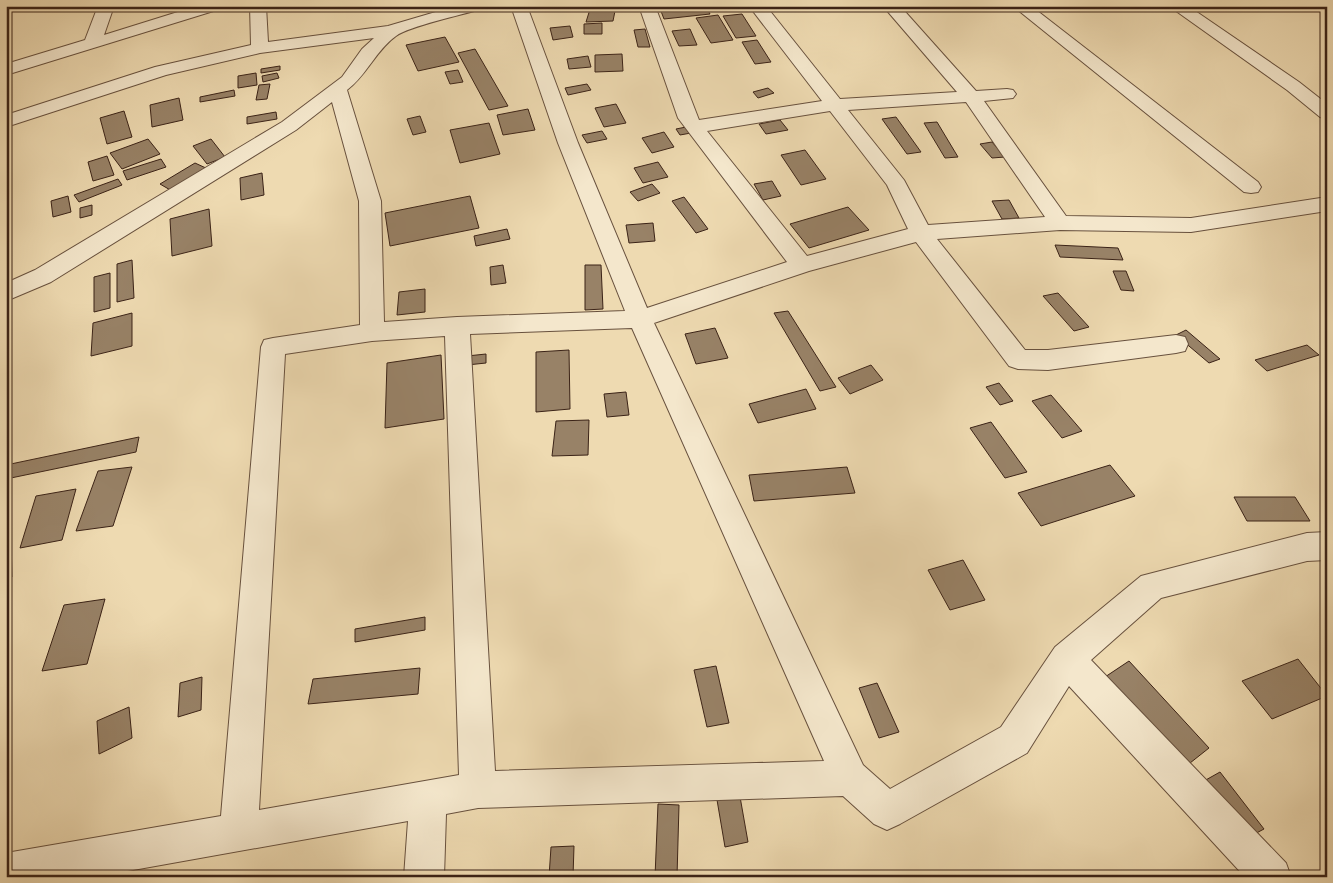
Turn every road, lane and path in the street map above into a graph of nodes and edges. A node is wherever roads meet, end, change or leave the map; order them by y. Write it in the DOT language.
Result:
graph roads {
  1 [pos="106,6"];
  2 [pos="214,6"];
  3 [pos="258,6"];
  4 [pos="475,6"];
  5 [pos="519,6"];
  6 [pos="647,6"];
  7 [pos="757,6"];
  8 [pos="891,6"];
  9 [pos="1021,6"];
  10 [pos="1177,6"];
  11 [pos="408,14"];
  12 [pos="391,31"];
  13 [pos="92,44"];
  14 [pos="260,48"];
  15 [pos="6,70"];
  16 [pos="338,89"];
  17 [pos="1007,94"];
  18 [pos="970,95"];
  19 [pos="835,105"];
  20 [pos="1327,113"];
  21 [pos="6,121"];
  22 [pos="693,127"];
  23 [pos="1251,187"];
  24 [pos="1327,204"];
  25 [pos="1060,223"];
  26 [pos="921,233"];
  27 [pos="802,265"];
  28 [pos="6,294"];
  29 [pos="640,319"];
  30 [pos="457,326"];
  31 [pos="372,332"];
  32 [pos="1176,344"];
  33 [pos="1327,546"];
  34 [pos="1067,659"];
  35 [pos="850,778"];
  36 [pos="478,790"];
  37 [pos="428,799"];
  38 [pos="238,832"];
  39 [pos="63,869"];
  40 [pos="6,872"];
  41 [pos="424,877"];
  42 [pos="1272,877"];
  1 -- 13 [label="street"];
  2 -- 13 [label="street"];
  3 -- 14 [label="street"];
  4 -- 11 [label="street"];
  5 -- 29 [label="street"];
  6 -- 22 [label="street"];
  7 -- 19 [label="street"];
  8 -- 18 [label="street"];
  9 -- 23 [label="street"];
  10 -- 20 [label="street"];
  11 -- 12 [label="street"];
  12 -- 14 [label="street"];
  12 -- 16 [label="street"];
  13 -- 15 [label="street"];
  14 -- 21 [label="street"];
  16 -- 28 [label="street"];
  16 -- 31 [label="street"];
  17 -- 18 [label="street"];
  18 -- 19 [label="street"];
  18 -- 25 [label="street"];
  19 -- 22 [label="street"];
  19 -- 26 [label="street"];
  22 -- 27 [label="street"];
  24 -- 25 [label="street"];
  25 -- 26 [label="street"];
  26 -- 27 [label="street"];
  26 -- 32 [label="street"];
  27 -- 29 [label="street"];
  29 -- 30 [label="street"];
  29 -- 35 [label="street"];
  30 -- 31 [label="street"];
  30 -- 36 [label="street"];
  31 -- 38 [label="street"];
  33 -- 34 [label="street"];
  34 -- 35 [label="street"];
  34 -- 42 [label="street"];
  35 -- 36 [label="street"];
  36 -- 37 [label="street"];
  37 -- 38 [label="street"];
  37 -- 41 [label="street"];
  38 -- 39 [label="street"];
  39 -- 40 [label="street"];
}
